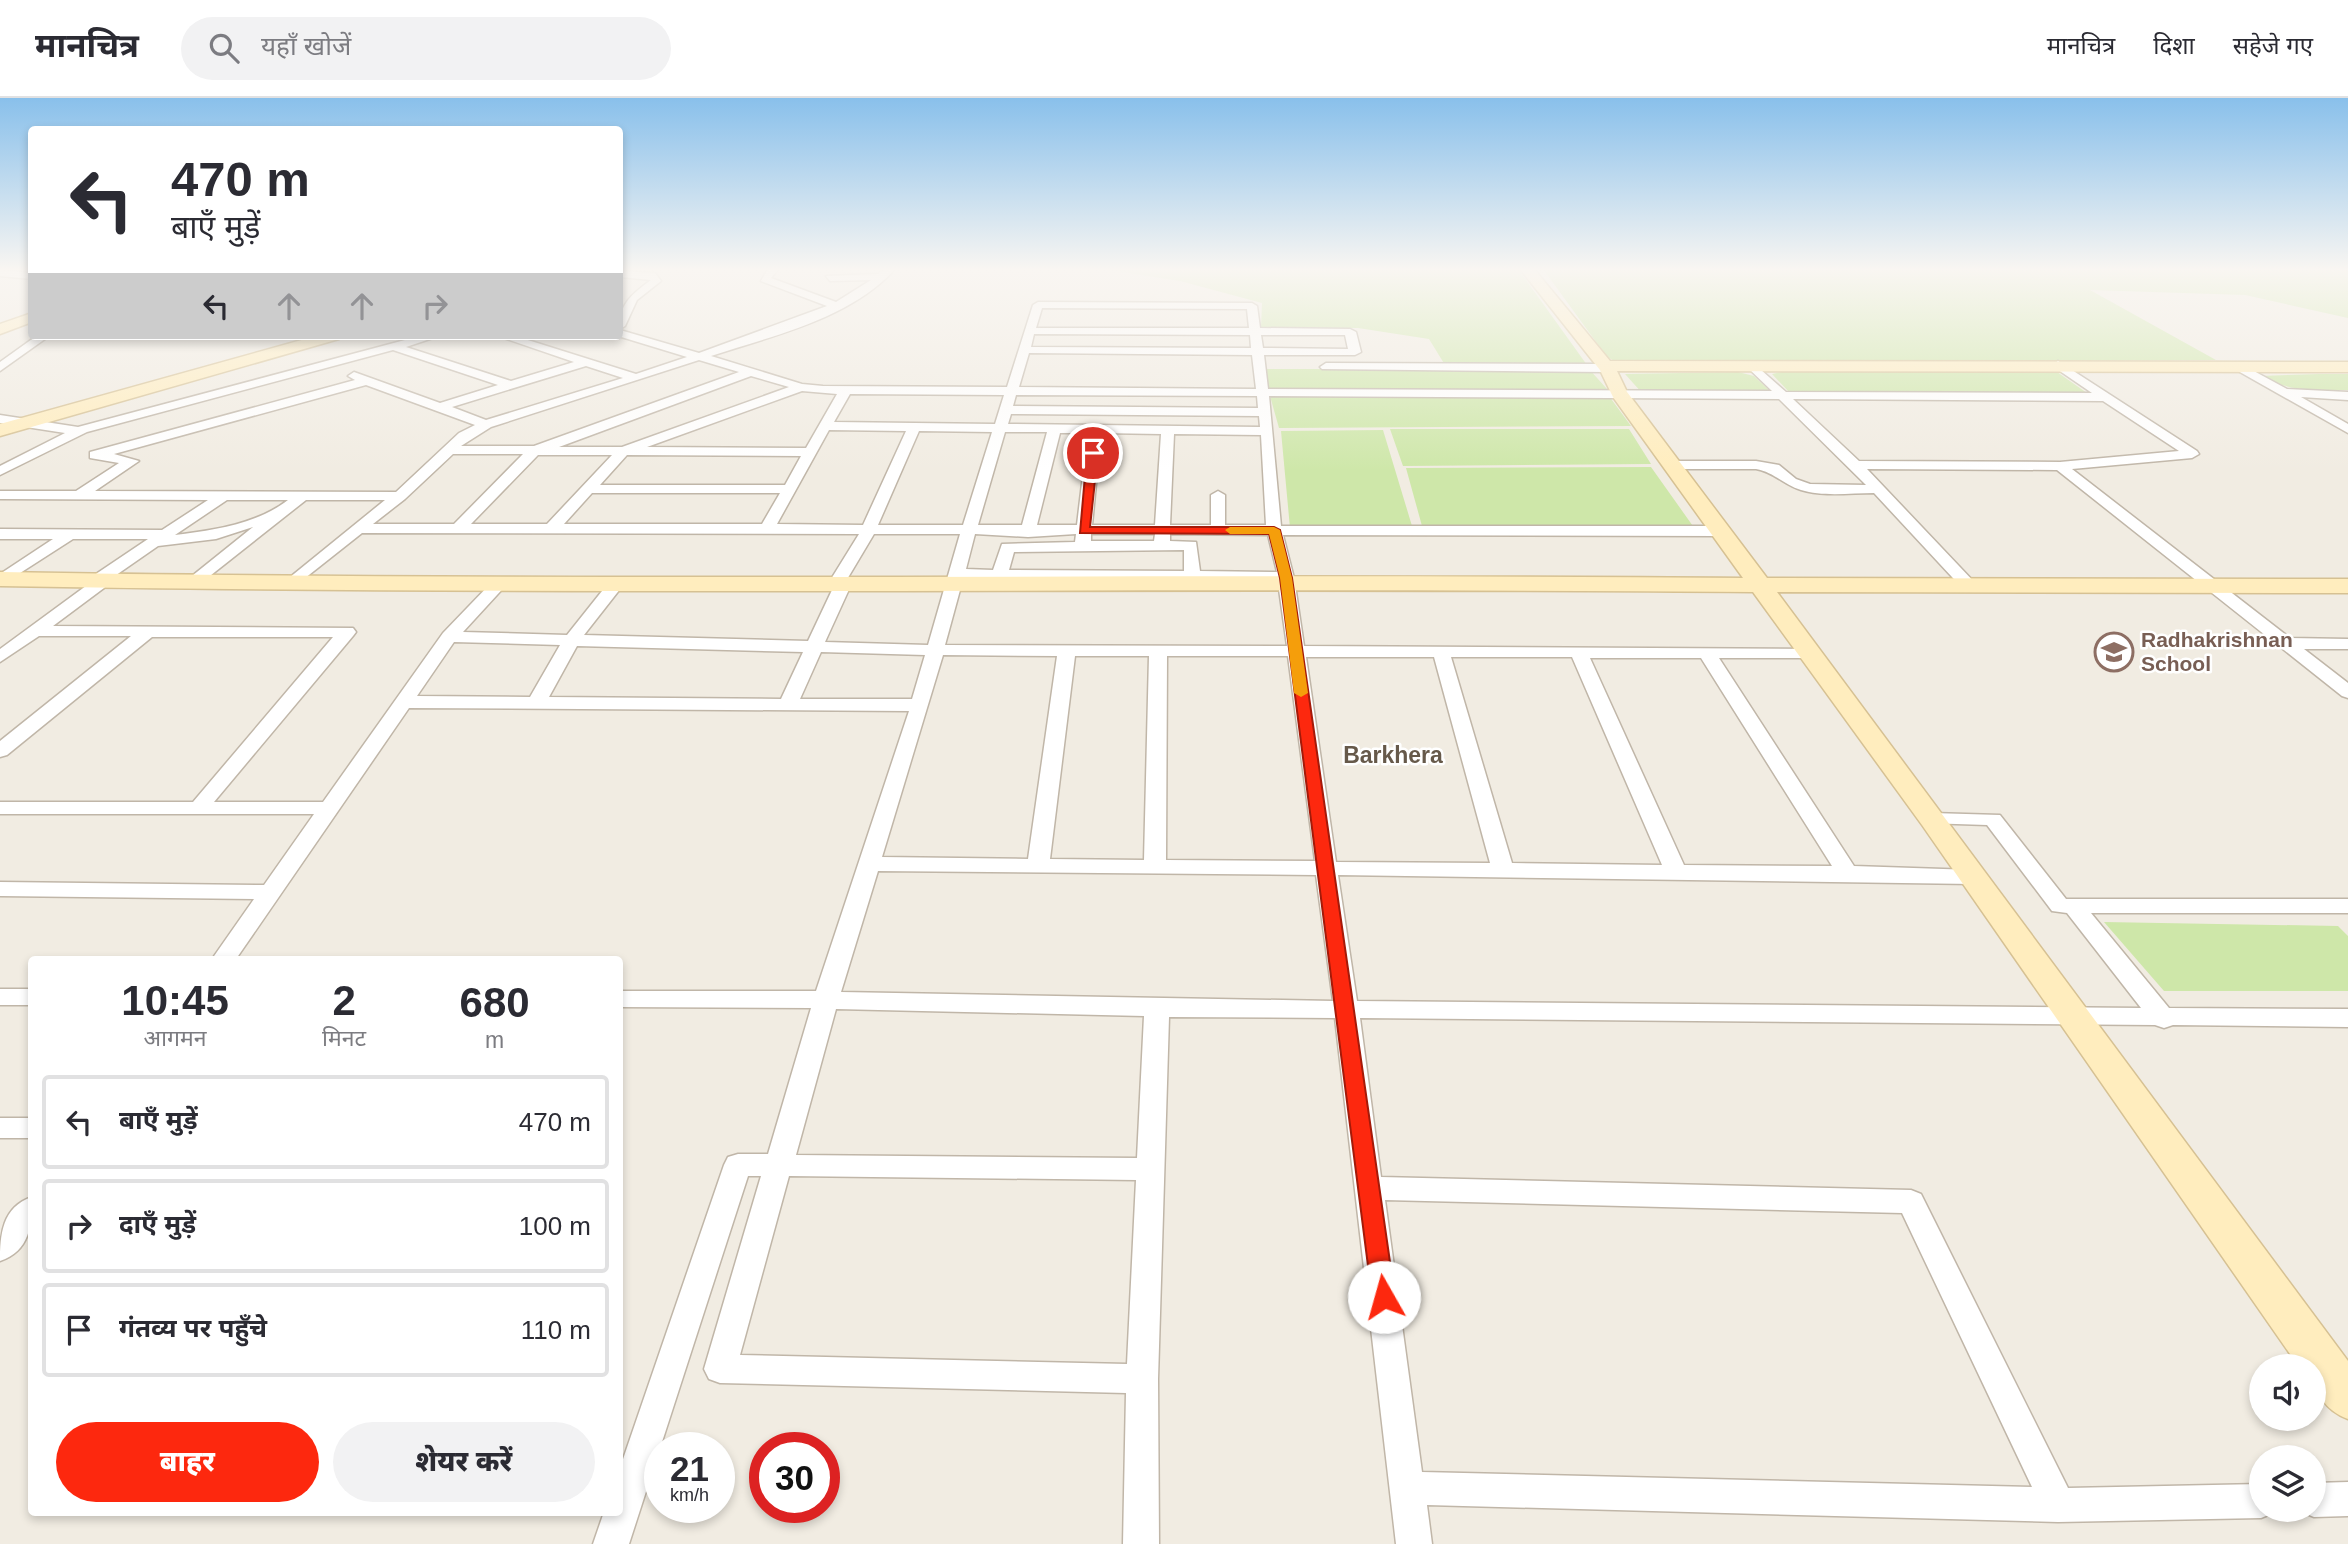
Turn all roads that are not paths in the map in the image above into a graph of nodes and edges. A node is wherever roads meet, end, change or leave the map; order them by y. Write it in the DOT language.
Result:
graph roads {
  1 [pos="633,336"];
  2 [pos="755,336"];
  3 [pos="1029,336"];
  4 [pos="1258,336"];
  5 [pos="1332,336"];
  6 [pos="1351,336"];
  7 [pos="1579,336"];
  8 [pos="38,340"];
  9 [pos="306,340"];
  10 [pos="315,340"];
  11 [pos="418,340"];
  12 [pos="516,340"];
  13 [pos="1028,341"];
  14 [pos="395,346"];
  15 [pos="284,347"];
  16 [pos="1262,354"];
  17 [pos="703,356"];
  18 [pos="585,362"];
  19 [pos="326,365"];
  20 [pos="0,367"];
  21 [pos="1314,367"];
  22 [pos="1753,368"];
  23 [pos="2061,368"];
  24 [pos="2239,368"];
  25 [pos="2348,369"];
  26 [pos="750,372"];
  27 [pos="1610,376"];
  28 [pos="634,377"];
  29 [pos="366,380"];
  30 [pos="510,385"];
  31 [pos="801,387"];
  32 [pos="845,391"];
  33 [pos="2280,393"];
  34 [pos="1782,395"];
  35 [pos="2348,396"];
  36 [pos="2105,397"];
  37 [pos="440,407"];
  38 [pos="1006,409"];
  39 [pos="1264,412"];
  40 [pos="7,423"];
  41 [pos="486,424"];
  42 [pos="824,426"];
  43 [pos="914,427"];
  44 [pos="1055,427"];
  45 [pos="1095,427"];
  46 [pos="1168,428"];
  47 [pos="2348,429"];
  48 [pos="80,430"];
  49 [pos="450,450"];
  50 [pos="534,451"];
  51 [pos="623,451"];
  52 [pos="808,452"];
  53 [pos="95,456"];
  54 [pos="1671,465"];
  55 [pos="1855,466"];
  56 [pos="2060,466"];
  57 [pos="0,471"];
  58 [pos="588,489"];
  59 [pos="788,489"];
  60 [pos="1875,489"];
  61 [pos="0,495"];
  62 [pos="79,495"];
  63 [pos="1218,495"];
  64 [pos="400,496"];
  65 [pos="222,497"];
  66 [pos="301,497"];
  67 [pos="276,515"];
  68 [pos="358,528"];
  69 [pos="767,529"];
  70 [pos="456,530"];
  71 [pos="550,530"];
  72 [pos="869,530"];
  73 [pos="1218,530"];
  74 [pos="1274,530"];
  75 [pos="1720,531"];
  76 [pos="968,532"];
  77 [pos="1028,532"];
  78 [pos="0,534"];
  79 [pos="70,534"];
  80 [pos="1162,538"];
  81 [pos="159,539"];
  82 [pos="1088,540"];
  83 [pos="1144,545"];
  84 [pos="1050,546"];
  85 [pos="1000,573"];
  86 [pos="1093,575"];
  87 [pos="1143,575"];
  88 [pos="1193,578"];
  89 [pos="1,579"];
  90 [pos="955,579"];
  91 [pos="195,580"];
  92 [pos="1045,580"];
  93 [pos="1287,580"];
  94 [pos="99,581"];
  95 [pos="295,581"];
  96 [pos="499,583"];
  97 [pos="616,584"];
  98 [pos="840,584"];
  99 [pos="1762,585"];
  100 [pos="2348,586"];
  101 [pos="2216,587"];
  102 [pos="1971,588"];
  103 [pos="37,631"];
  104 [pos="147,632"];
  105 [pos="449,637"];
  106 [pos="571,641"];
  107 [pos="2284,643"];
  108 [pos="2348,644"];
  109 [pos="814,647"];
  110 [pos="936,650"];
  111 [pos="1067,650"];
  112 [pos="1294,651"];
  113 [pos="1158,652"];
  114 [pos="1441,652"];
  115 [pos="1579,653"];
  116 [pos="1707,653"];
  117 [pos="1809,653"];
  118 [pos="0,657"];
  119 [pos="2348,692"];
  120 [pos="406,702"];
  121 [pos="537,702"];
  122 [pos="788,704"];
  123 [pos="920,705"];
  124 [pos="0,751"];
  125 [pos="200,806"];
  126 [pos="0,808"];
  127 [pos="329,808"];
  128 [pos="1932,819"];
  129 [pos="869,864"];
  130 [pos="1038,864"];
  131 [pos="1155,865"];
  132 [pos="1327,869"];
  133 [pos="1503,871"];
  134 [pos="1676,873"];
  135 [pos="1847,873"];
  136 [pos="1973,877"];
  137 [pos="0,889"];
  138 [pos="272,892"];
  139 [pos="2348,906"];
  140 [pos="2074,907"];
  141 [pos="225,956"];
  142 [pos="0,997"];
  143 [pos="28,997"];
  144 [pos="623,999"];
  145 [pos="826,1000"];
  146 [pos="1157,1008"];
  147 [pos="1346,1009"];
  148 [pos="2072,1015"];
  149 [pos="2348,1018"];
  150 [pos="2164,1019"];
  151 [pos="0,1128"];
  152 [pos="28,1128"];
  153 [pos="780,1166"];
  154 [pos="1149,1169"];
  155 [pos="1370,1188"];
  156 [pos="28,1214"];
  157 [pos="0,1249"];
  158 [pos="1142,1379"];
  159 [pos="2348,1398"];
  160 [pos="1409,1488"];
  161 [pos="2348,1499"];
  162 [pos="2326,1500"];
  163 [pos="2249,1501"];
  164 [pos="2058,1504"];
  165 [pos="623,1508"];
  166 [pos="620,1516"];
  167 [pos="611,1544"];
  168 [pos="1141,1544"];
  169 [pos="1414,1544"];
  1 -- 17 [label="street"];
  2 -- 17 [label="street"];
  3 -- 13 [label="street"];
  4 -- 16 [label="street"];
  5 -- 16 [label="street"];
  6 -- 16 [label="street"];
  7 -- 27 [label="main road"];
  8 -- 20 [label="street"];
  9 -- 15 [label="main road"];
  10 -- 15 [label="main road"];
  11 -- 14 [label="street"];
  12 -- 18 [label="street"];
  13 -- 16 [label="street"];
  13 -- 38 [label="street"];
  14 -- 19 [label="street"];
  14 -- 30 [label="street"];
  15 -- 40 [label="main road"];
  16 -- 39 [label="street"];
  17 -- 26 [label="street"];
  17 -- 28 [label="street"];
  18 -- 28 [label="street"];
  18 -- 30 [label="street"];
  19 -- 29 [label="street"];
  19 -- 48 [label="street"];
  21 -- 27 [label="street"];
  22 -- 23 [label="main road"];
  22 -- 27 [label="main road"];
  22 -- 34 [label="street"];
  23 -- 24 [label="main road"];
  23 -- 36 [label="street"];
  24 -- 25 [label="main road"];
  24 -- 33 [label="street"];
  26 -- 31 [label="street"];
  26 -- 50 [label="street"];
  27 -- 34 [label="street"];
  27 -- 39 [label="street"];
  27 -- 54 [label="main road"];
  28 -- 41 [label="street"];
  29 -- 37 [label="street"];
  29 -- 53 [label="street"];
  30 -- 37 [label="street"];
  31 -- 32 [label="street"];
  31 -- 51 [label="street"];
  32 -- 38 [label="street"];
  32 -- 42 [label="street"];
  33 -- 35 [label="street"];
  33 -- 47 [label="street"];
  34 -- 36 [label="street"];
  34 -- 55 [label="street"];
  36 -- 56 [label="street"];
  37 -- 41 [label="street"];
  38 -- 39 [label="street"];
  38 -- 39 [label="street"];
  38 -- 43 [label="street"];
  38 -- 44 [label="street"];
  38 -- 76 [label="street"];
  39 -- 46 [label="street"];
  39 -- 74 [label="street"];
  40 -- 48 [label="street"];
  41 -- 49 [label="street"];
  42 -- 43 [label="street"];
  42 -- 52 [label="street"];
  43 -- 72 [label="street"];
  44 -- 45 [label="street"];
  44 -- 77 [label="street"];
  45 -- 46 [label="street"];
  45 -- 82 [label="street"];
  46 -- 80 [label="street"];
  48 -- 53 [label="street"];
  48 -- 57 [label="street"];
  49 -- 50 [label="street"];
  49 -- 64 [label="street"];
  50 -- 51 [label="street"];
  50 -- 70 [label="street"];
  51 -- 52 [label="street"];
  51 -- 58 [label="street"];
  52 -- 59 [label="street"];
  53 -- 62 [label="street"];
  54 -- 60 [label="street"];
  54 -- 75 [label="main road"];
  55 -- 56 [label="street"];
  55 -- 60 [label="street"];
  56 -- 101 [label="street"];
  58 -- 59 [label="street"];
  58 -- 71 [label="street"];
  59 -- 69 [label="street"];
  60 -- 102 [label="street"];
  61 -- 62 [label="street"];
  62 -- 65 [label="street"];
  63 -- 73 [label="street"];
  64 -- 66 [label="street"];
  64 -- 68 [label="street"];
  65 -- 66 [label="street"];
  65 -- 81 [label="street"];
  66 -- 67 [label="street"];
  67 -- 81 [label="street"];
  67 -- 91 [label="street"];
  68 -- 70 [label="street"];
  68 -- 95 [label="street"];
  69 -- 71 [label="street"];
  69 -- 72 [label="street"];
  70 -- 71 [label="street"];
  72 -- 76 [label="street"];
  72 -- 98 [label="street"];
  73 -- 74 [label="street"];
  73 -- 80 [label="street"];
  74 -- 75 [label="street"];
  74 -- 93 [label="street"];
  75 -- 99 [label="main road"];
  76 -- 77 [label="street"];
  76 -- 90 [label="street"];
  77 -- 82 [label="street"];
  78 -- 79 [label="street"];
  79 -- 81 [label="street"];
  79 -- 89 [label="street"];
  80 -- 82 [label="street"];
  80 -- 83 [label="street"];
  80 -- 88 [label="street"];
  81 -- 94 [label="street"];
  82 -- 83 [label="street"];
  82 -- 84 [label="street"];
  82 -- 86 [label="street"];
  83 -- 87 [label="street"];
  84 -- 85 [label="street"];
  84 -- 92 [label="street"];
  85 -- 90 [label="street"];
  85 -- 92 [label="street"];
  86 -- 87 [label="street"];
  86 -- 92 [label="street"];
  87 -- 88 [label="street"];
  88 -- 92 [label="main road"];
  88 -- 93 [label="main road"];
  89 -- 94 [label="main road"];
  90 -- 92 [label="main road"];
  90 -- 98 [label="main road"];
  90 -- 110 [label="street"];
  91 -- 94 [label="main road"];
  91 -- 95 [label="main road"];
  93 -- 99 [label="main road"];
  93 -- 112 [label="street"];
  94 -- 103 [label="street"];
  95 -- 96 [label="main road"];
  96 -- 97 [label="main road"];
  96 -- 105 [label="street"];
  97 -- 98 [label="main road"];
  97 -- 106 [label="street"];
  98 -- 109 [label="street"];
  99 -- 102 [label="main road"];
  99 -- 117 [label="main road"];
  100 -- 101 [label="main road"];
  101 -- 102 [label="main road"];
  101 -- 107 [label="street"];
  103 -- 104 [label="street"];
  103 -- 118 [label="street"];
  104 -- 124 [label="street"];
  104 -- 125 [label="street"];
  105 -- 106 [label="street"];
  105 -- 120 [label="street"];
  106 -- 109 [label="street"];
  106 -- 121 [label="street"];
  107 -- 108 [label="street"];
  107 -- 119 [label="street"];
  109 -- 110 [label="street"];
  109 -- 122 [label="street"];
  110 -- 111 [label="street"];
  110 -- 123 [label="street"];
  111 -- 113 [label="street"];
  111 -- 130 [label="street"];
  112 -- 113 [label="street"];
  112 -- 114 [label="street"];
  112 -- 132 [label="street"];
  113 -- 131 [label="street"];
  114 -- 115 [label="street"];
  114 -- 133 [label="street"];
  115 -- 116 [label="street"];
  115 -- 134 [label="street"];
  116 -- 117 [label="street"];
  116 -- 135 [label="street"];
  117 -- 128 [label="main road"];
  120 -- 121 [label="street"];
  120 -- 127 [label="street"];
  121 -- 122 [label="street"];
  122 -- 123 [label="street"];
  123 -- 129 [label="street"];
  125 -- 126 [label="street"];
  125 -- 127 [label="street"];
  127 -- 138 [label="street"];
  128 -- 136 [label="main road"];
  128 -- 140 [label="street"];
  129 -- 130 [label="street"];
  129 -- 145 [label="street"];
  130 -- 131 [label="street"];
  131 -- 132 [label="street"];
  132 -- 133 [label="street"];
  132 -- 147 [label="street"];
  133 -- 134 [label="street"];
  134 -- 135 [label="street"];
  135 -- 136 [label="street"];
  136 -- 148 [label="main road"];
  137 -- 138 [label="street"];
  138 -- 141 [label="street"];
  139 -- 140 [label="street"];
  140 -- 150 [label="street"];
  142 -- 143 [label="street"];
  144 -- 145 [label="street"];
  145 -- 146 [label="street"];
  145 -- 153 [label="street"];
  146 -- 147 [label="street"];
  146 -- 154 [label="street"];
  147 -- 148 [label="street"];
  147 -- 155 [label="street"];
  148 -- 150 [label="street"];
  148 -- 159 [label="main road"];
  149 -- 150 [label="street"];
  151 -- 152 [label="street"];
  153 -- 154 [label="street"];
  153 -- 158 [label="street"];
  153 -- 165 [label="street"];
  154 -- 158 [label="street"];
  155 -- 160 [label="street"];
  155 -- 164 [label="street"];
  156 -- 157 [label="street"];
  158 -- 168 [label="street"];
  160 -- 164 [label="street"];
  160 -- 169 [label="street"];
  161 -- 162 [label="street"];
  163 -- 164 [label="street"];
  166 -- 167 [label="street"];
}
